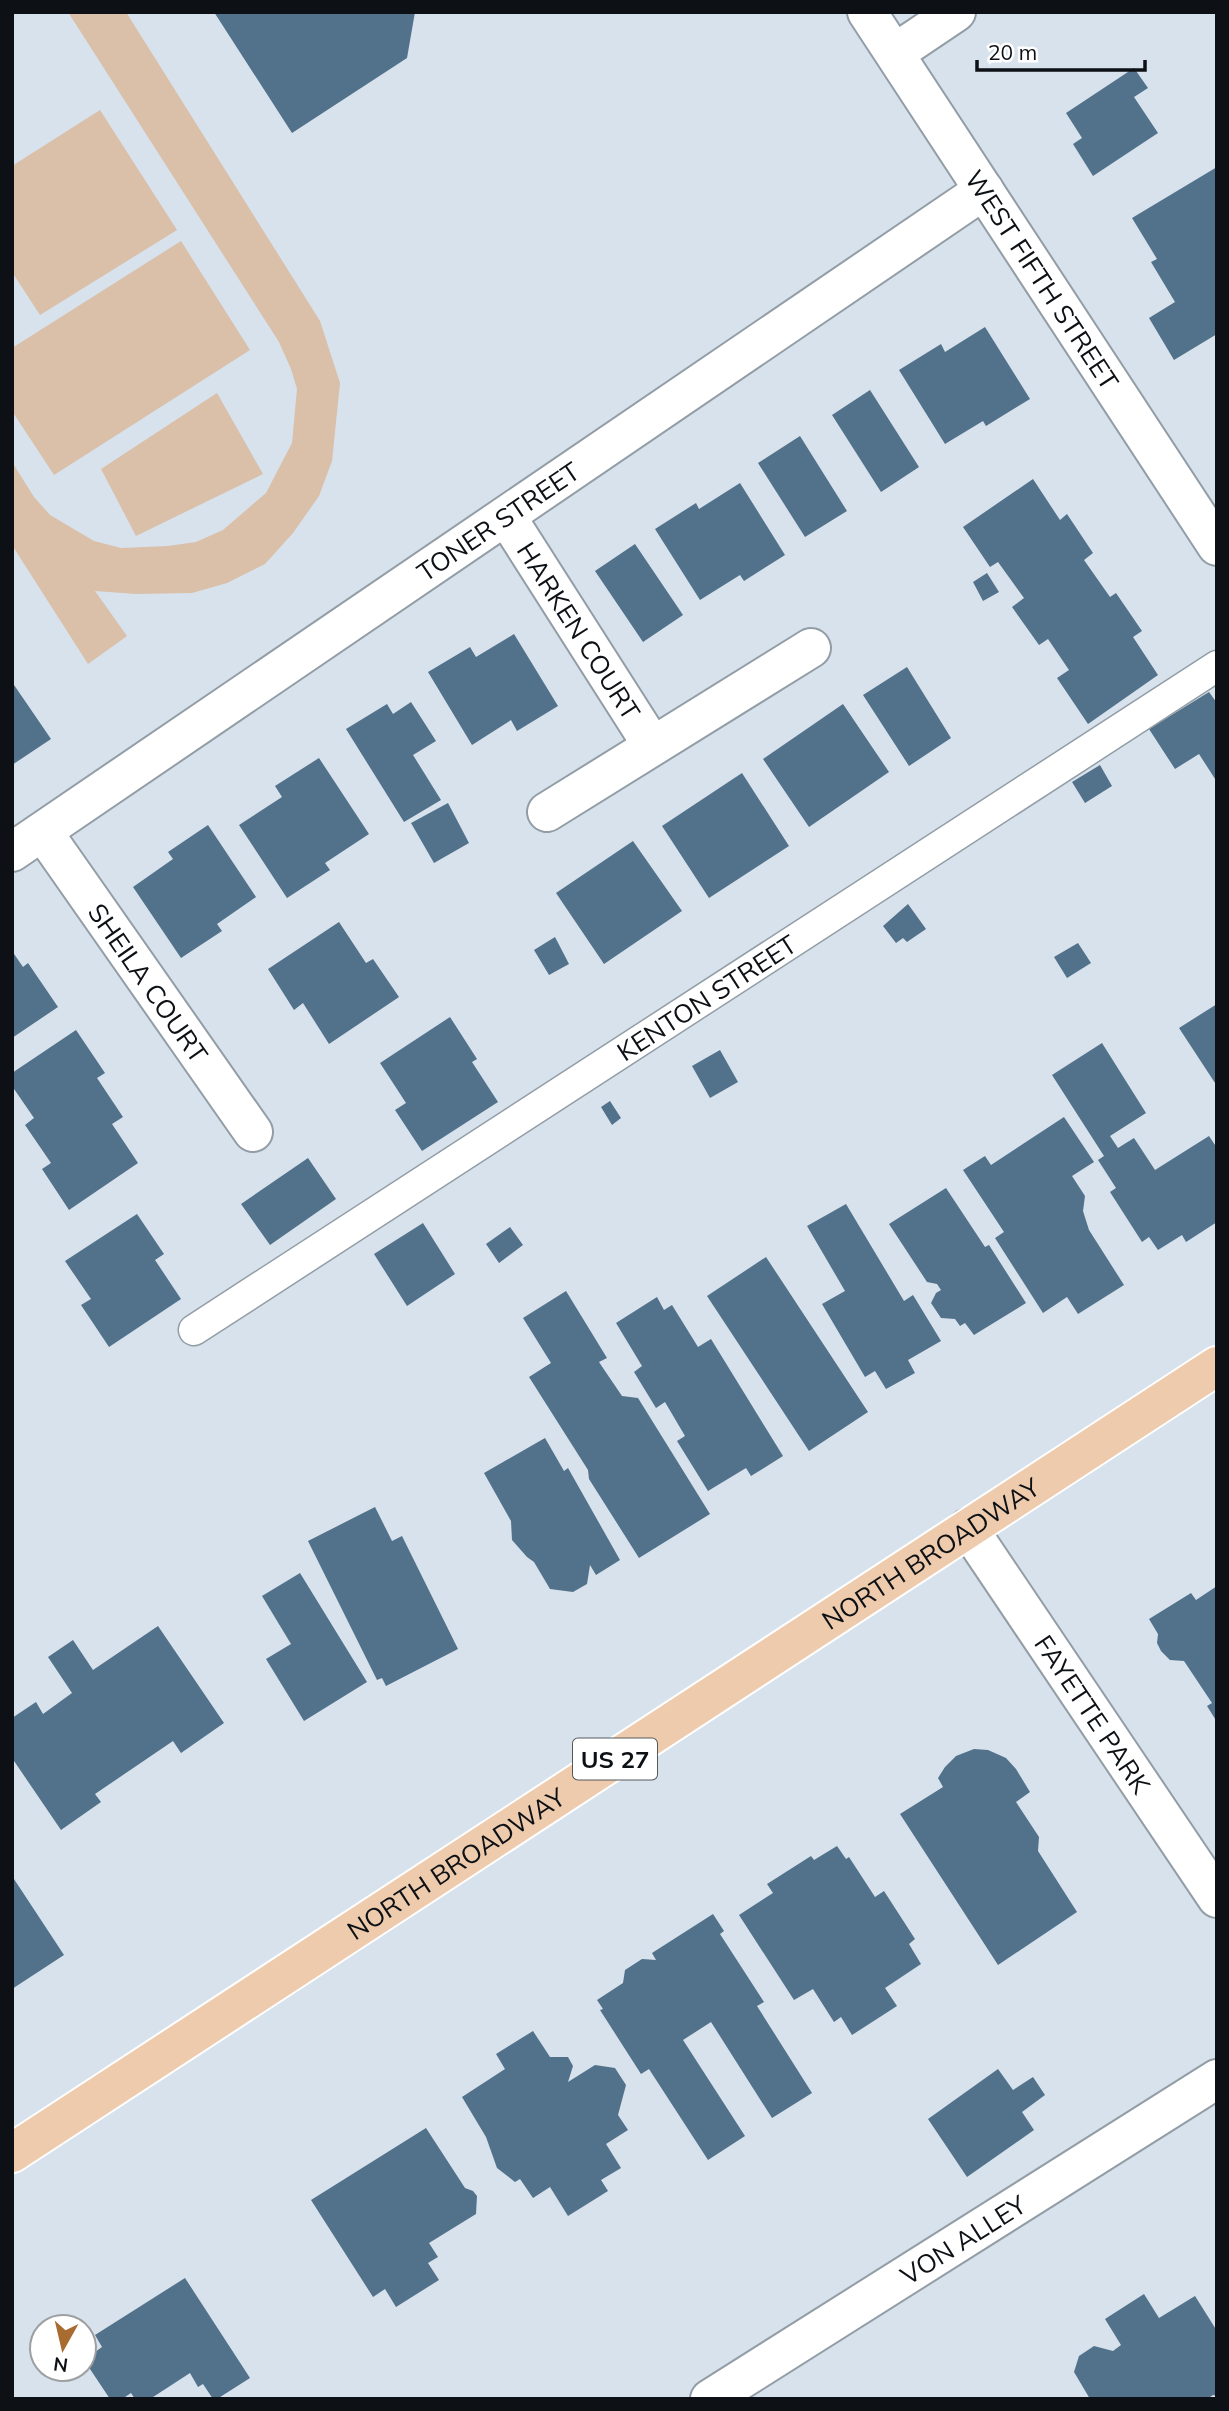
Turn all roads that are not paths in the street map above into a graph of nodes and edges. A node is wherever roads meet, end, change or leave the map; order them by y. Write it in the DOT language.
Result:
graph roads {
  1 [pos="867,12"];
  2 [pos="956,12"];
  3 [pos="895,53"];
  4 [pos="984,190"];
  5 [pos="506,516"];
  6 [pos="1217,546"];
  7 [pos="811,648"];
  8 [pos="1217,666"];
  9 [pos="652,745"];
  10 [pos="547,812"];
  11 [pos="28,842"];
  12 [pos="253,1132"];
  13 [pos="194,1329"];
  14 [pos="1217,1366"];
  15 [pos="968,1528"];
  16 [pos="1217,1898"];
  17 [pos="1217,2080"];
  18 [pos="12,2152"];
  19 [pos="710,2399"];
  1 -- 3 [label="street, WEST FIFTH STREET"];
  2 -- 3 [label="street"];
  3 -- 4 [label="street, WEST FIFTH STREET"];
  4 -- 5 [label="street, TONER STREET"];
  4 -- 6 [label="street, WEST FIFTH STREET"];
  5 -- 9 [label="street, HARKEN COURT"];
  5 -- 11 [label="street, TONER STREET"];
  7 -- 9 [label="street, HARKEN COURT"];
  8 -- 13 [label="lane, KENTON STREET"];
  9 -- 10 [label="street, HARKEN COURT"];
  11 -- 12 [label="street, SHEILA COURT"];
  14 -- 15 [label="main road, NORTH BROADWAY / US 27"];
  15 -- 16 [label="street, FAYETTE PARK"];
  15 -- 18 [label="main road, NORTH BROADWAY / US 27"];
  17 -- 19 [label="street, VON ALLEY"];
}
